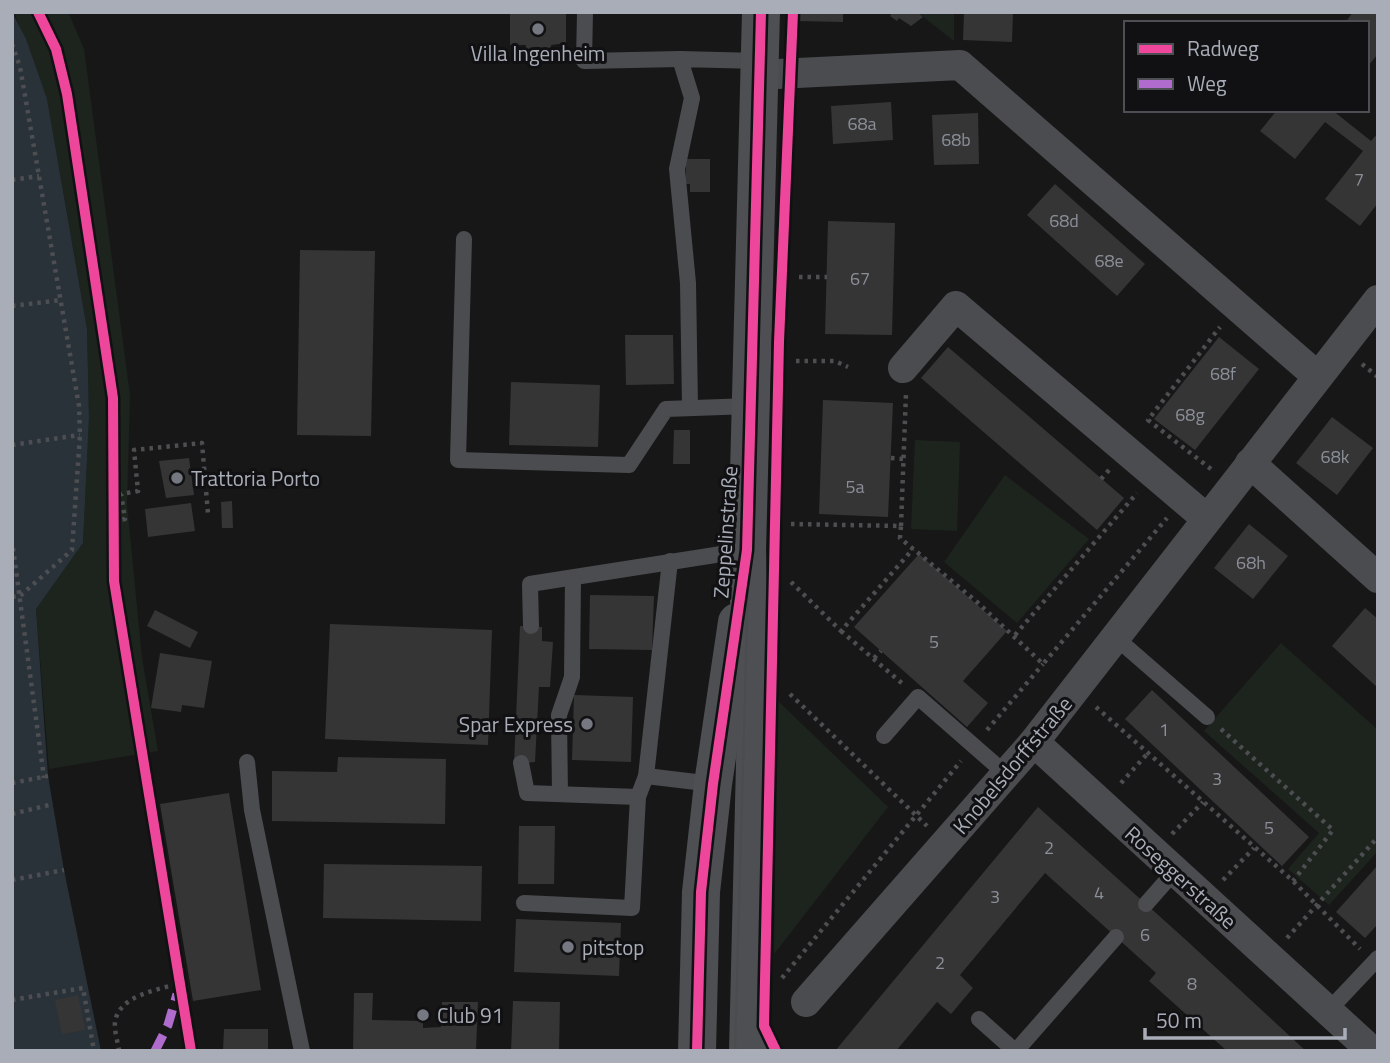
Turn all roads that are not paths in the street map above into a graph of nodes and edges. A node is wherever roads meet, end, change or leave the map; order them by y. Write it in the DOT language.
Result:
graph roads {
  1 [pos="585,12"];
  2 [pos="761,12"];
  3 [pos="680,59"];
  4 [pos="759,68"];
  5 [pos="464,239"];
  6 [pos="1378,300"];
  7 [pos="905,376"];
  8 [pos="1317,376"];
  9 [pos="750,406"];
  10 [pos="690,407"];
  11 [pos="1241,474"];
  12 [pos="1207,519"];
  13 [pos="747,550"];
  14 [pos="670,561"];
  15 [pos="573,578"];
  16 [pos="1378,578"];
  17 [pos="531,626"];
  18 [pos="1115,637"];
  19 [pos="1207,717"];
  20 [pos="884,736"];
  21 [pos="1034,742"];
  22 [pos="247,762"];
  23 [pos="521,763"];
  24 [pos="1006,774"];
  25 [pos="646,776"];
  26 [pos="712,784"];
  27 [pos="561,794"];
  28 [pos="638,797"];
  29 [pos="1164,862"];
  30 [pos="524,903"];
  31 [pos="1146,904"];
  32 [pos="1116,937"];
  33 [pos="1376,960"];
  34 [pos="806,1002"];
  35 [pos="1328,1011"];
  36 [pos="979,1018"];
  37 [pos="302,1051"];
  38 [pos="696,1051"];
  39 [pos="748,1051"];
  40 [pos="1015,1051"];
  41 [pos="1372,1051"];
  1 -- 3 [label="lane"];
  2 -- 4 [label="main road, Zeppelinstraße"];
  3 -- 4 [label="lane"];
  3 -- 10 [label="lane"];
  4 -- 8 [label="street"];
  4 -- 9 [label="main road, Zeppelinstraße"];
  5 -- 10 [label="lane"];
  6 -- 8 [label="street, Knobelsdorffstraße"];
  7 -- 12 [label="street"];
  8 -- 11 [label="street, Knobelsdorffstraße"];
  9 -- 10 [label="lane"];
  9 -- 13 [label="main road, Zeppelinstraße"];
  11 -- 12 [label="street, Knobelsdorffstraße"];
  11 -- 16 [label="street"];
  12 -- 18 [label="street, Knobelsdorffstraße"];
  13 -- 14 [label="lane"];
  13 -- 26 [label="main road, Zeppelinstraße"];
  13 -- 39 [label="main road, Zeppelinstraße"];
  14 -- 15 [label="lane"];
  14 -- 25 [label="lane"];
  15 -- 17 [label="lane"];
  15 -- 27 [label="lane"];
  18 -- 19 [label="lane"];
  18 -- 21 [label="street, Knobelsdorffstraße"];
  20 -- 24 [label="lane"];
  21 -- 24 [label="street, Knobelsdorffstraße"];
  21 -- 29 [label="street, Roseggerstraße"];
  22 -- 37 [label="lane"];
  23 -- 27 [label="lane"];
  24 -- 34 [label="street, Knobelsdorffstraße"];
  25 -- 26 [label="lane"];
  25 -- 28 [label="lane"];
  26 -- 38 [label="main road, Zeppelinstraße"];
  27 -- 28 [label="lane"];
  28 -- 30 [label="lane"];
  29 -- 31 [label="lane"];
  29 -- 35 [label="street, Roseggerstraße"];
  32 -- 40 [label="lane"];
  33 -- 35 [label="lane"];
  35 -- 41 [label="street, Roseggerstraße"];
  36 -- 40 [label="lane"];
}
